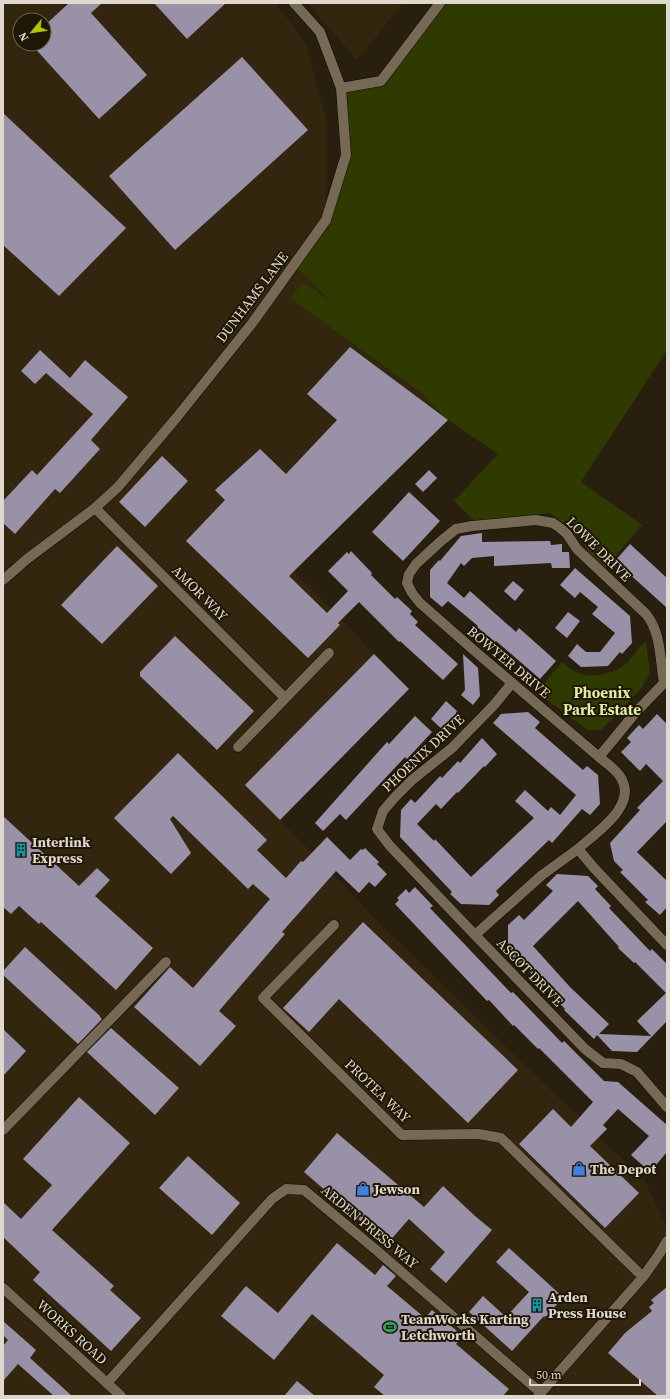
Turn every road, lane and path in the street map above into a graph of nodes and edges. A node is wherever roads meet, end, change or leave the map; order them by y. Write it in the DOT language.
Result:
graph roads {
  1 [pos="294,3"];
  2 [pos="440,3"];
  3 [pos="341,88"];
  4 [pos="95,508"];
  5 [pos="3,580"];
  6 [pos="407,583"];
  7 [pos="329,653"];
  8 [pos="512,683"];
  9 [pos="666,683"];
  10 [pos="285,698"];
  11 [pos="238,747"];
  12 [pos="599,757"];
  13 [pos="578,849"];
  14 [pos="334,925"];
  15 [pos="475,935"];
  16 [pos="667,945"];
  17 [pos="166,962"];
  18 [pos="667,1107"];
  19 [pos="3,1130"];
  20 [pos="667,1241"];
  21 [pos="643,1277"];
  22 [pos="3,1288"];
  23 [pos="107,1383"];
  24 [pos="540,1394"];
  25 [pos="122,1396"];
  1 -- 3 [label="street, DUNHAMS LANE"];
  2 -- 3 [label="street"];
  3 -- 4 [label="street, DUNHAMS LANE"];
  4 -- 5 [label="street, DUNHAMS LANE"];
  4 -- 10 [label="street, AMOR WAY"];
  6 -- 8 [label="street, BOWYER DRIVE"];
  6 -- 9 [label="street, LOWE DRIVE"];
  7 -- 10 [label="street"];
  8 -- 12 [label="street, BOWYER DRIVE"];
  8 -- 15 [label="street, PHOENIX DRIVE"];
  9 -- 12 [label="street"];
  10 -- 11 [label="street"];
  12 -- 13 [label="street, BOWYER DRIVE"];
  13 -- 15 [label="street, ASCOT DRIVE"];
  13 -- 16 [label="street"];
  14 -- 21 [label="street, PROTEA WAY"];
  15 -- 18 [label="street, ASCOT DRIVE"];
  17 -- 19 [label="street"];
  20 -- 21 [label="street"];
  21 -- 24 [label="street"];
  22 -- 23 [label="street, WORKS ROAD"];
  23 -- 24 [label="street, ARDEN PRESS WAY"];
  23 -- 25 [label="street, WORKS ROAD"];
}
